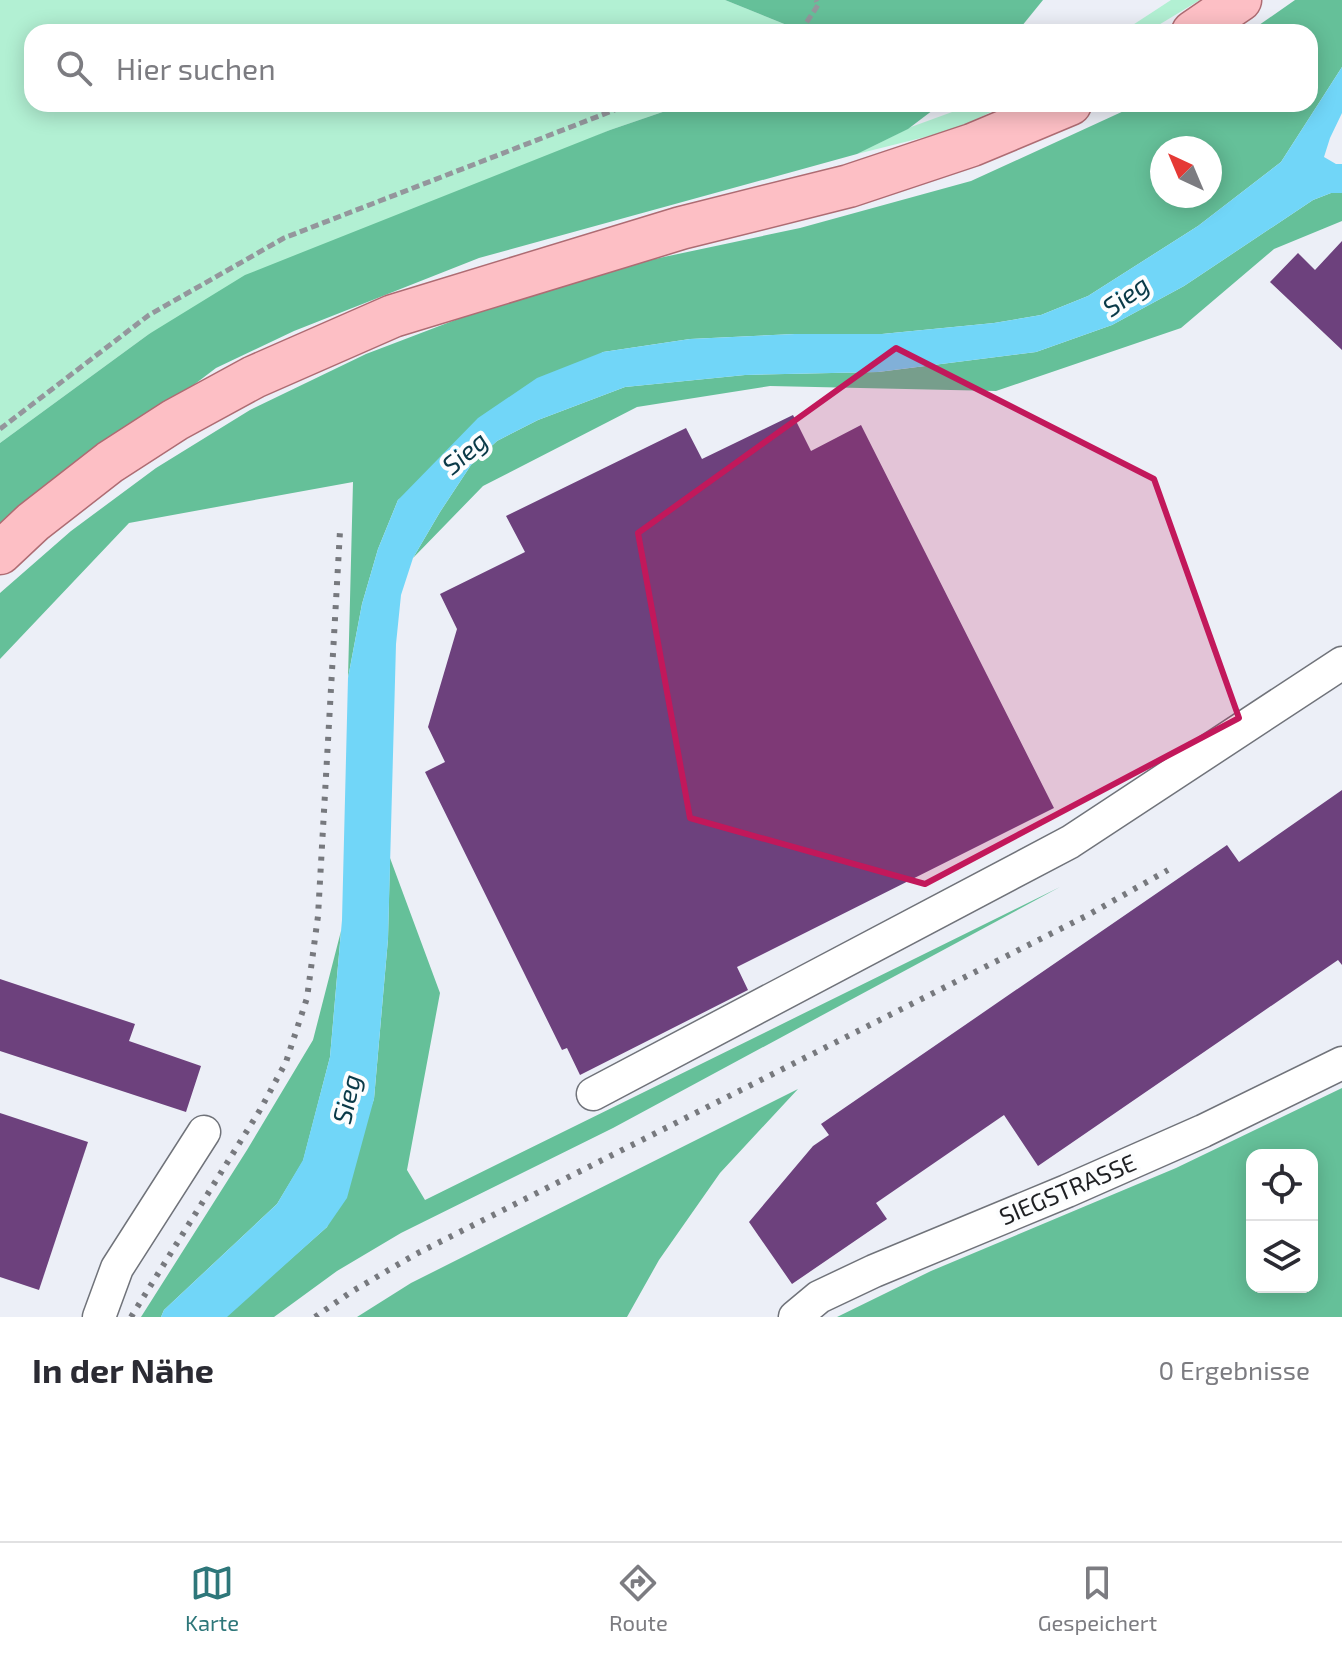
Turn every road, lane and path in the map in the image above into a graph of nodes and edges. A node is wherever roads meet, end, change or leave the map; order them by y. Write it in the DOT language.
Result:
graph roads {
  1 [pos="816,0"];
  2 [pos="1240,0"];
  3 [pos="805,24"];
  4 [pos="1205,24"];
  5 [pos="609,112"];
  6 [pos="1051,112"];
  7 [pos="0,429"];
  8 [pos="0,553"];
  9 [pos="1342,663"];
  10 [pos="1342,1063"];
  11 [pos="593,1094"];
  12 [pos="204,1132"];
  13 [pos="99,1317"];
  14 [pos="795,1317"];
  1 -- 3 [label="path"];
  2 -- 4 [label="main road"];
  5 -- 7 [label="path"];
  6 -- 8 [label="main road"];
  9 -- 11 [label="street"];
  10 -- 14 [label="street, SIEGSTRASSE"];
  12 -- 13 [label="street"];
}
